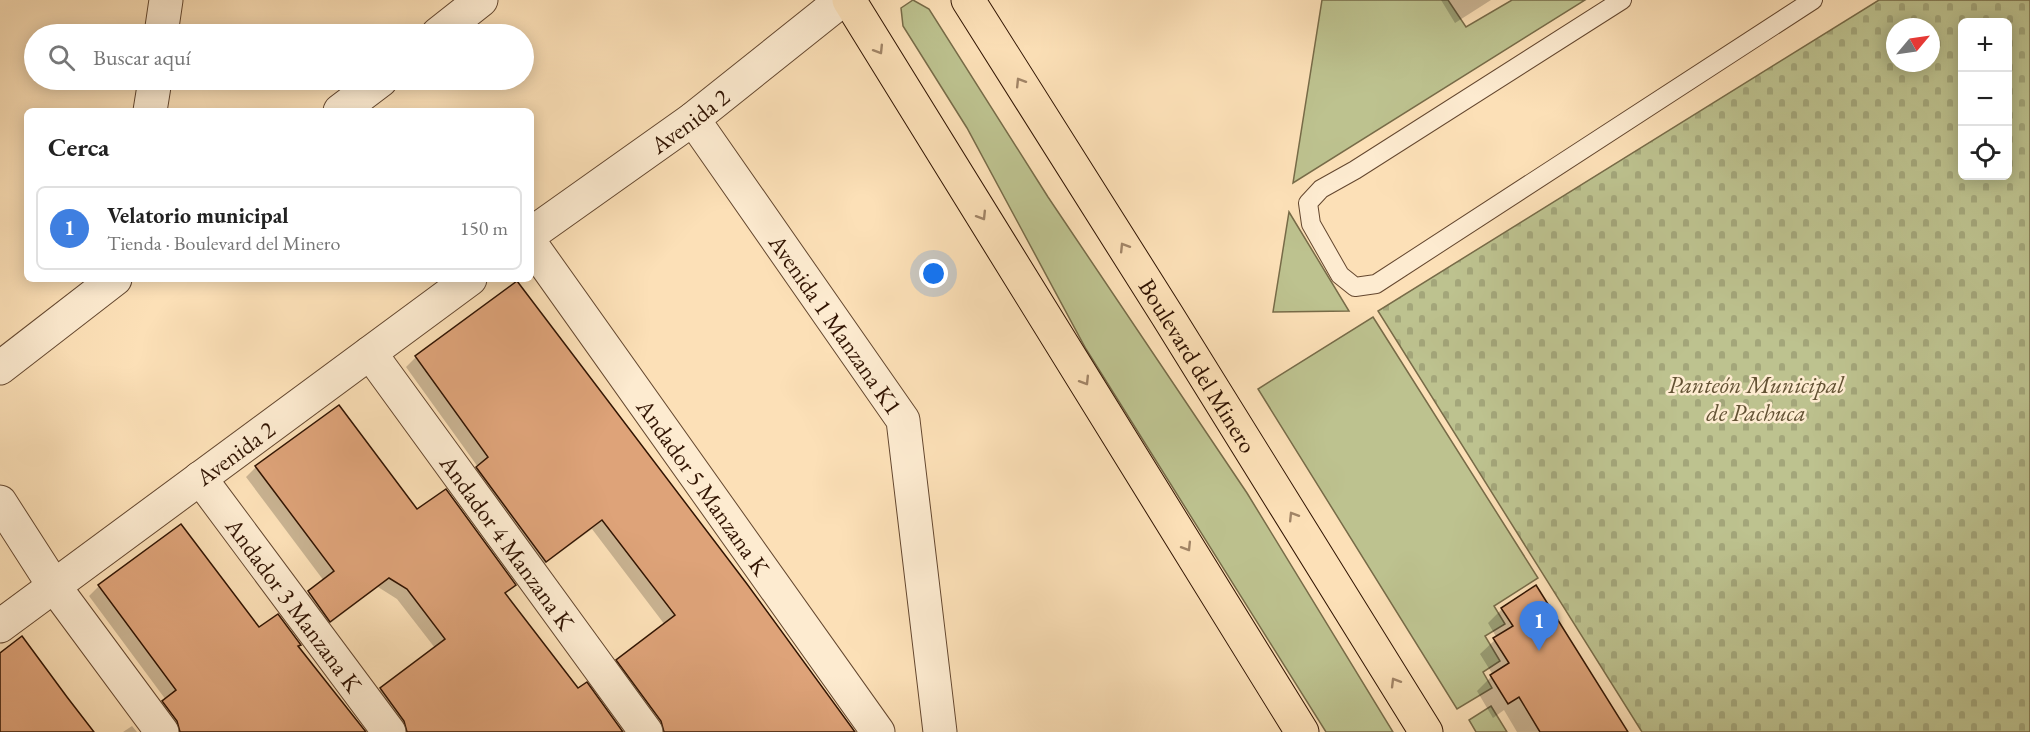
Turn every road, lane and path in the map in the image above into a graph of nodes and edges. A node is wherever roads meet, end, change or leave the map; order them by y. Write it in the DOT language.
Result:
graph roads {
  1 [pos="166,0"];
  2 [pos="481,0"];
  3 [pos="842,0"];
  4 [pos="849,0"];
  5 [pos="968,0"];
  6 [pos="1622,0"];
  7 [pos="1813,0"];
  8 [pos="162,24"];
  9 [pos="451,24"];
  10 [pos="153,90"];
  11 [pos="368,90"];
  12 [pos="150,108"];
  13 [pos="344,108"];
  14 [pos="693,119"];
  15 [pos="534,232"];
  16 [pos="534,248"];
  17 [pos="111,282"];
  18 [pos="466,282"];
  19 [pos="370,353"];
  20 [pos="0,368"];
  21 [pos="200,478"];
  22 [pos="0,502"];
  23 [pos="54,586"];
  24 [pos="0,626"];
  25 [pos="162,732"];
  26 [pos="389,732"];
  27 [pos="646,732"];
  28 [pos="878,732"];
  29 [pos="940,732"];
  30 [pos="1302,732"];
  31 [pos="1426,732"];
  1 -- 8 [label="street"];
  2 -- 9 [label="street"];
  3 -- 14 [label="street, Avenida 2"];
  4 -- 30 [label="main road, one-way"];
  31 -- 5 [label="main road, Boulevard del Minero, one-way"];
  6 -- 7 [label="lane"];
  10 -- 12 [label="street"];
  11 -- 13 [label="street"];
  14 -- 15 [label="street, Avenida 2"];
  14 -- 29 [label="street, Avenida 1 Manzana K1"];
  16 -- 28 [label="street, Andador 5 Manzana K"];
  17 -- 20 [label="street"];
  18 -- 19 [label="street, Avenida 2"];
  19 -- 21 [label="street, Avenida 2"];
  19 -- 27 [label="street, Andador 4 Manzana K"];
  21 -- 23 [label="street, Avenida 2"];
  21 -- 26 [label="street, Andador 3 Manzana K"];
  22 -- 23 [label="street"];
  23 -- 24 [label="street, Avenida 2"];
  23 -- 25 [label="street"];
}
